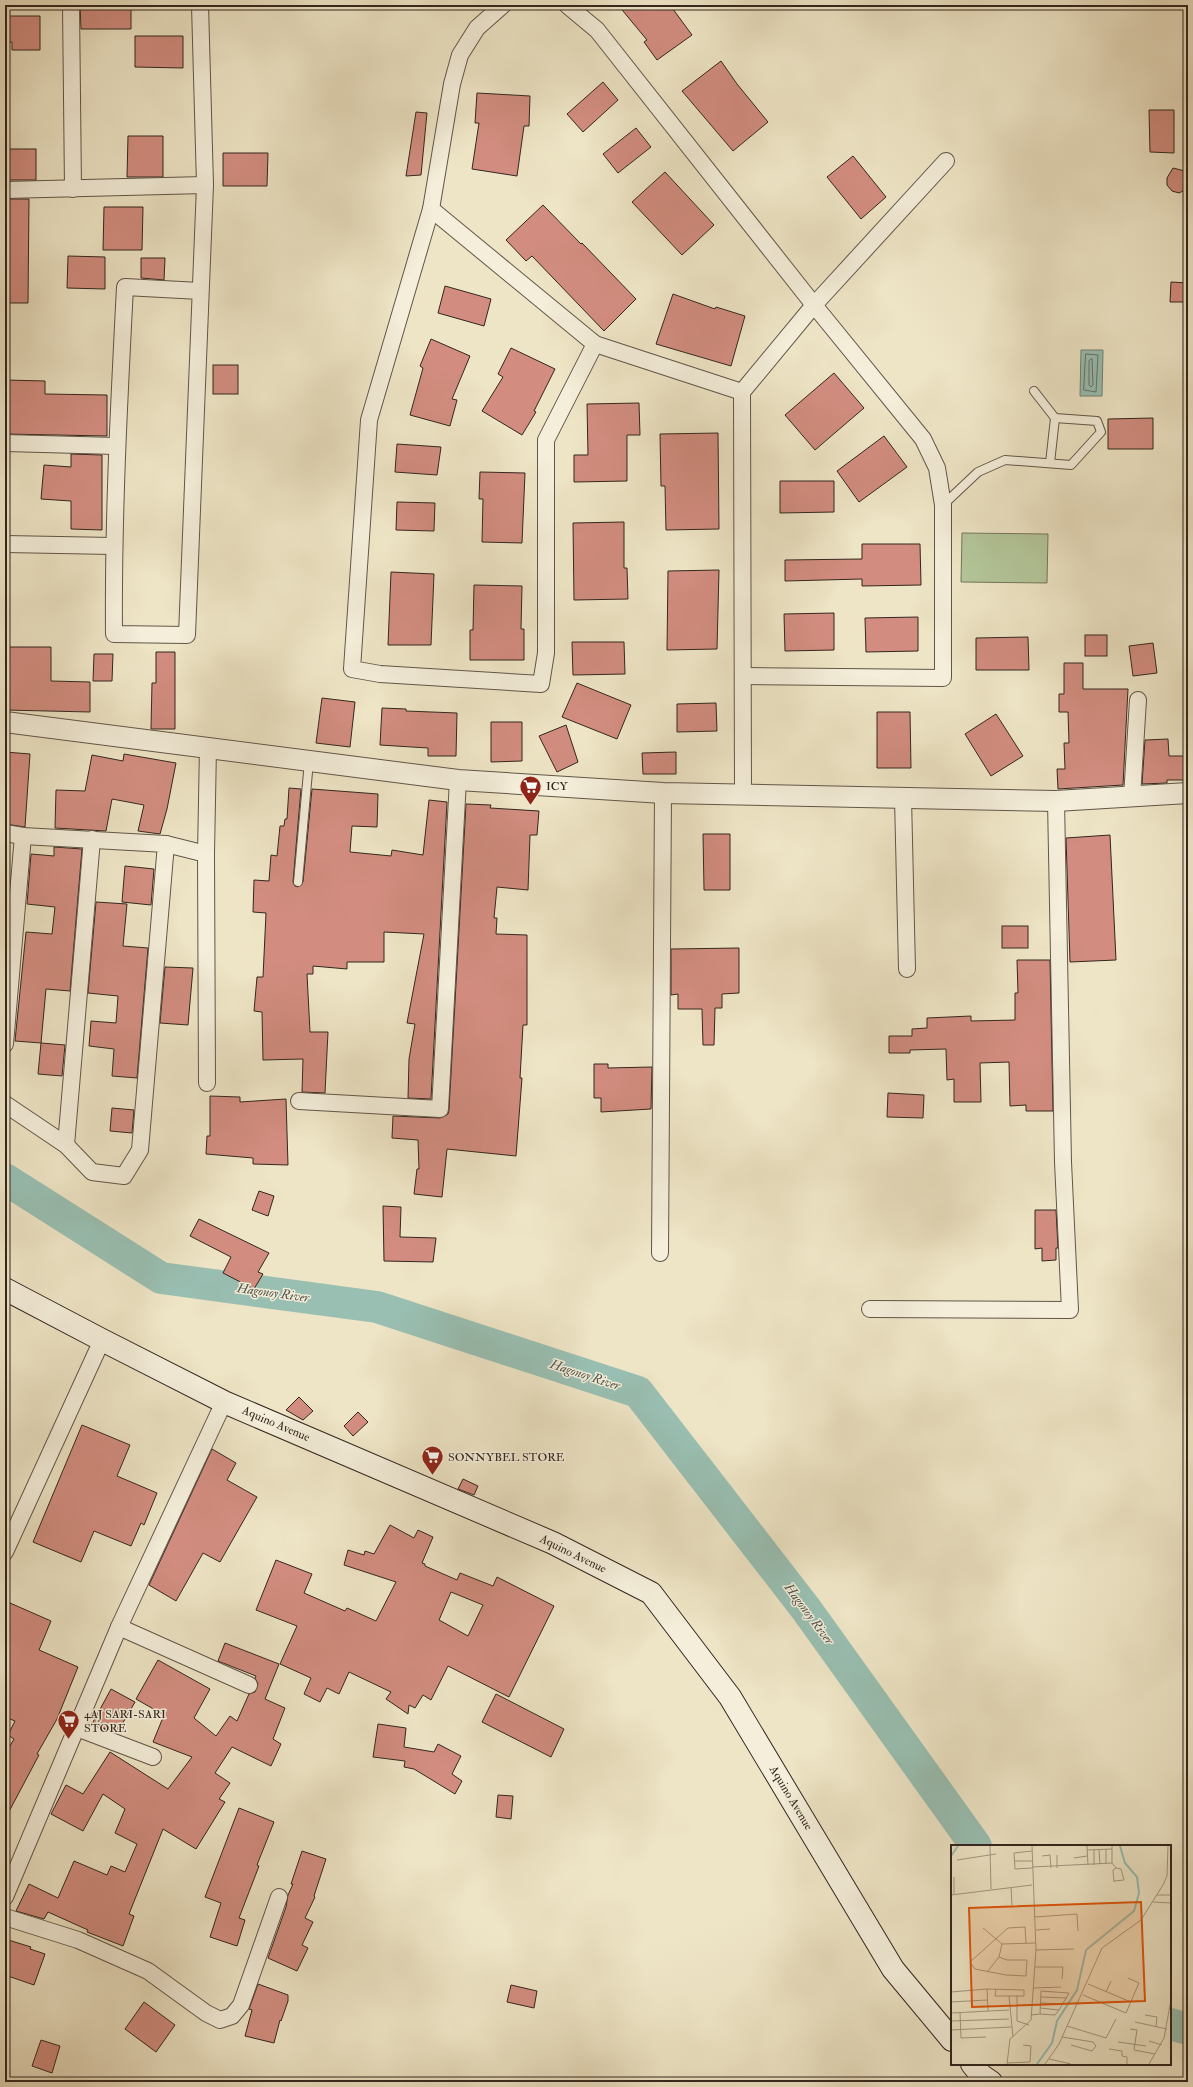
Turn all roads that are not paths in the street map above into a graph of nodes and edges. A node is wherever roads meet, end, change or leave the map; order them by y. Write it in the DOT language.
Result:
graph roads {
  1 [pos="71,5"];
  2 [pos="200,5"];
  3 [pos="504,5"];
  4 [pos="567,5"];
  5 [pos="946,161"];
  6 [pos="205,186"];
  7 [pos="73,189"];
  8 [pos="5,190"];
  9 [pos="432,209"];
  10 [pos="200,291"];
  11 [pos="814,305"];
  12 [pos="595,344"];
  13 [pos="1034,391"];
  14 [pos="742,392"];
  15 [pos="1055,418"];
  16 [pos="5,443"];
  17 [pos="116,446"];
  18 [pos="1050,463"];
  19 [pos="942,505"];
  20 [pos="5,544"];
  21 [pos="114,546"];
  22 [pos="743,676"];
  23 [pos="1138,700"];
  24 [pos="5,722"];
  25 [pos="208,747"];
  26 [pos="309,761"];
  27 [pos="458,780"];
  28 [pos="1188,793"];
  29 [pos="663,794"];
  30 [pos="743,795"];
  31 [pos="1132,797"];
  32 [pos="903,798"];
  33 [pos="1056,801"];
  34 [pos="5,833"];
  35 [pos="23,836"];
  36 [pos="92,839"];
  37 [pos="166,844"];
  38 [pos="206,854"];
  39 [pos="298,882"];
  40 [pos="907,969"];
  41 [pos="5,1044"];
  42 [pos="207,1083"];
  43 [pos="299,1101"];
  44 [pos="5,1104"];
  45 [pos="66,1146"];
  46 [pos="660,1253"];
  47 [pos="5,1288"];
  48 [pos="870,1309"];
  49 [pos="102,1340"];
  50 [pos="224,1402"];
  51 [pos="5,1552"];
  52 [pos="119,1627"];
  53 [pos="249,1685"];
  54 [pos="77,1728"];
  55 [pos="153,1757"];
  56 [pos="5,1897"];
  57 [pos="279,1897"];
  58 [pos="5,1917"];
  59 [pos="951,2039"];
  60 [pos="973,2065"];
  61 [pos="991,2082"];
  1 -- 7 [label="street"];
  2 -- 6 [label="street"];
  3 -- 9 [label="street"];
  4 -- 11 [label="street"];
  5 -- 11 [label="street"];
  6 -- 7 [label="street"];
  6 -- 10 [label="street"];
  7 -- 8 [label="street"];
  9 -- 12 [label="street"];
  9 -- 12 [label="street"];
  10 -- 17 [label="street"];
  10 -- 21 [label="street"];
  11 -- 14 [label="street"];
  11 -- 19 [label="street"];
  12 -- 14 [label="street"];
  13 -- 15 [label="lane"];
  14 -- 22 [label="street"];
  15 -- 18 [label="lane"];
  15 -- 18 [label="lane"];
  16 -- 17 [label="street"];
  17 -- 21 [label="street"];
  18 -- 19 [label="lane"];
  19 -- 22 [label="street"];
  20 -- 21 [label="street"];
  22 -- 30 [label="street"];
  23 -- 31 [label="street"];
  24 -- 25 [label="street"];
  25 -- 26 [label="street"];
  25 -- 38 [label="street"];
  26 -- 27 [label="street"];
  26 -- 39 [label="lane"];
  27 -- 29 [label="street"];
  27 -- 43 [label="street"];
  28 -- 31 [label="street"];
  29 -- 30 [label="street"];
  29 -- 46 [label="street"];
  30 -- 32 [label="street"];
  31 -- 33 [label="street"];
  32 -- 33 [label="street"];
  32 -- 40 [label="street"];
  33 -- 48 [label="street"];
  34 -- 35 [label="street"];
  35 -- 36 [label="street"];
  35 -- 41 [label="street"];
  36 -- 37 [label="street"];
  36 -- 45 [label="street"];
  37 -- 38 [label="street"];
  37 -- 45 [label="street"];
  38 -- 42 [label="street"];
  44 -- 45 [label="street"];
  47 -- 49 [label="main road, Aquino Avenue"];
  49 -- 50 [label="main road, Aquino Avenue"];
  49 -- 51 [label="street"];
  50 -- 52 [label="street"];
  50 -- 59 [label="main road, Aquino Avenue"];
  52 -- 53 [label="street"];
  52 -- 54 [label="street"];
  54 -- 55 [label="street"];
  54 -- 56 [label="street"];
  57 -- 58 [label="street"];
  60 -- 61 [label="main road"];
}
